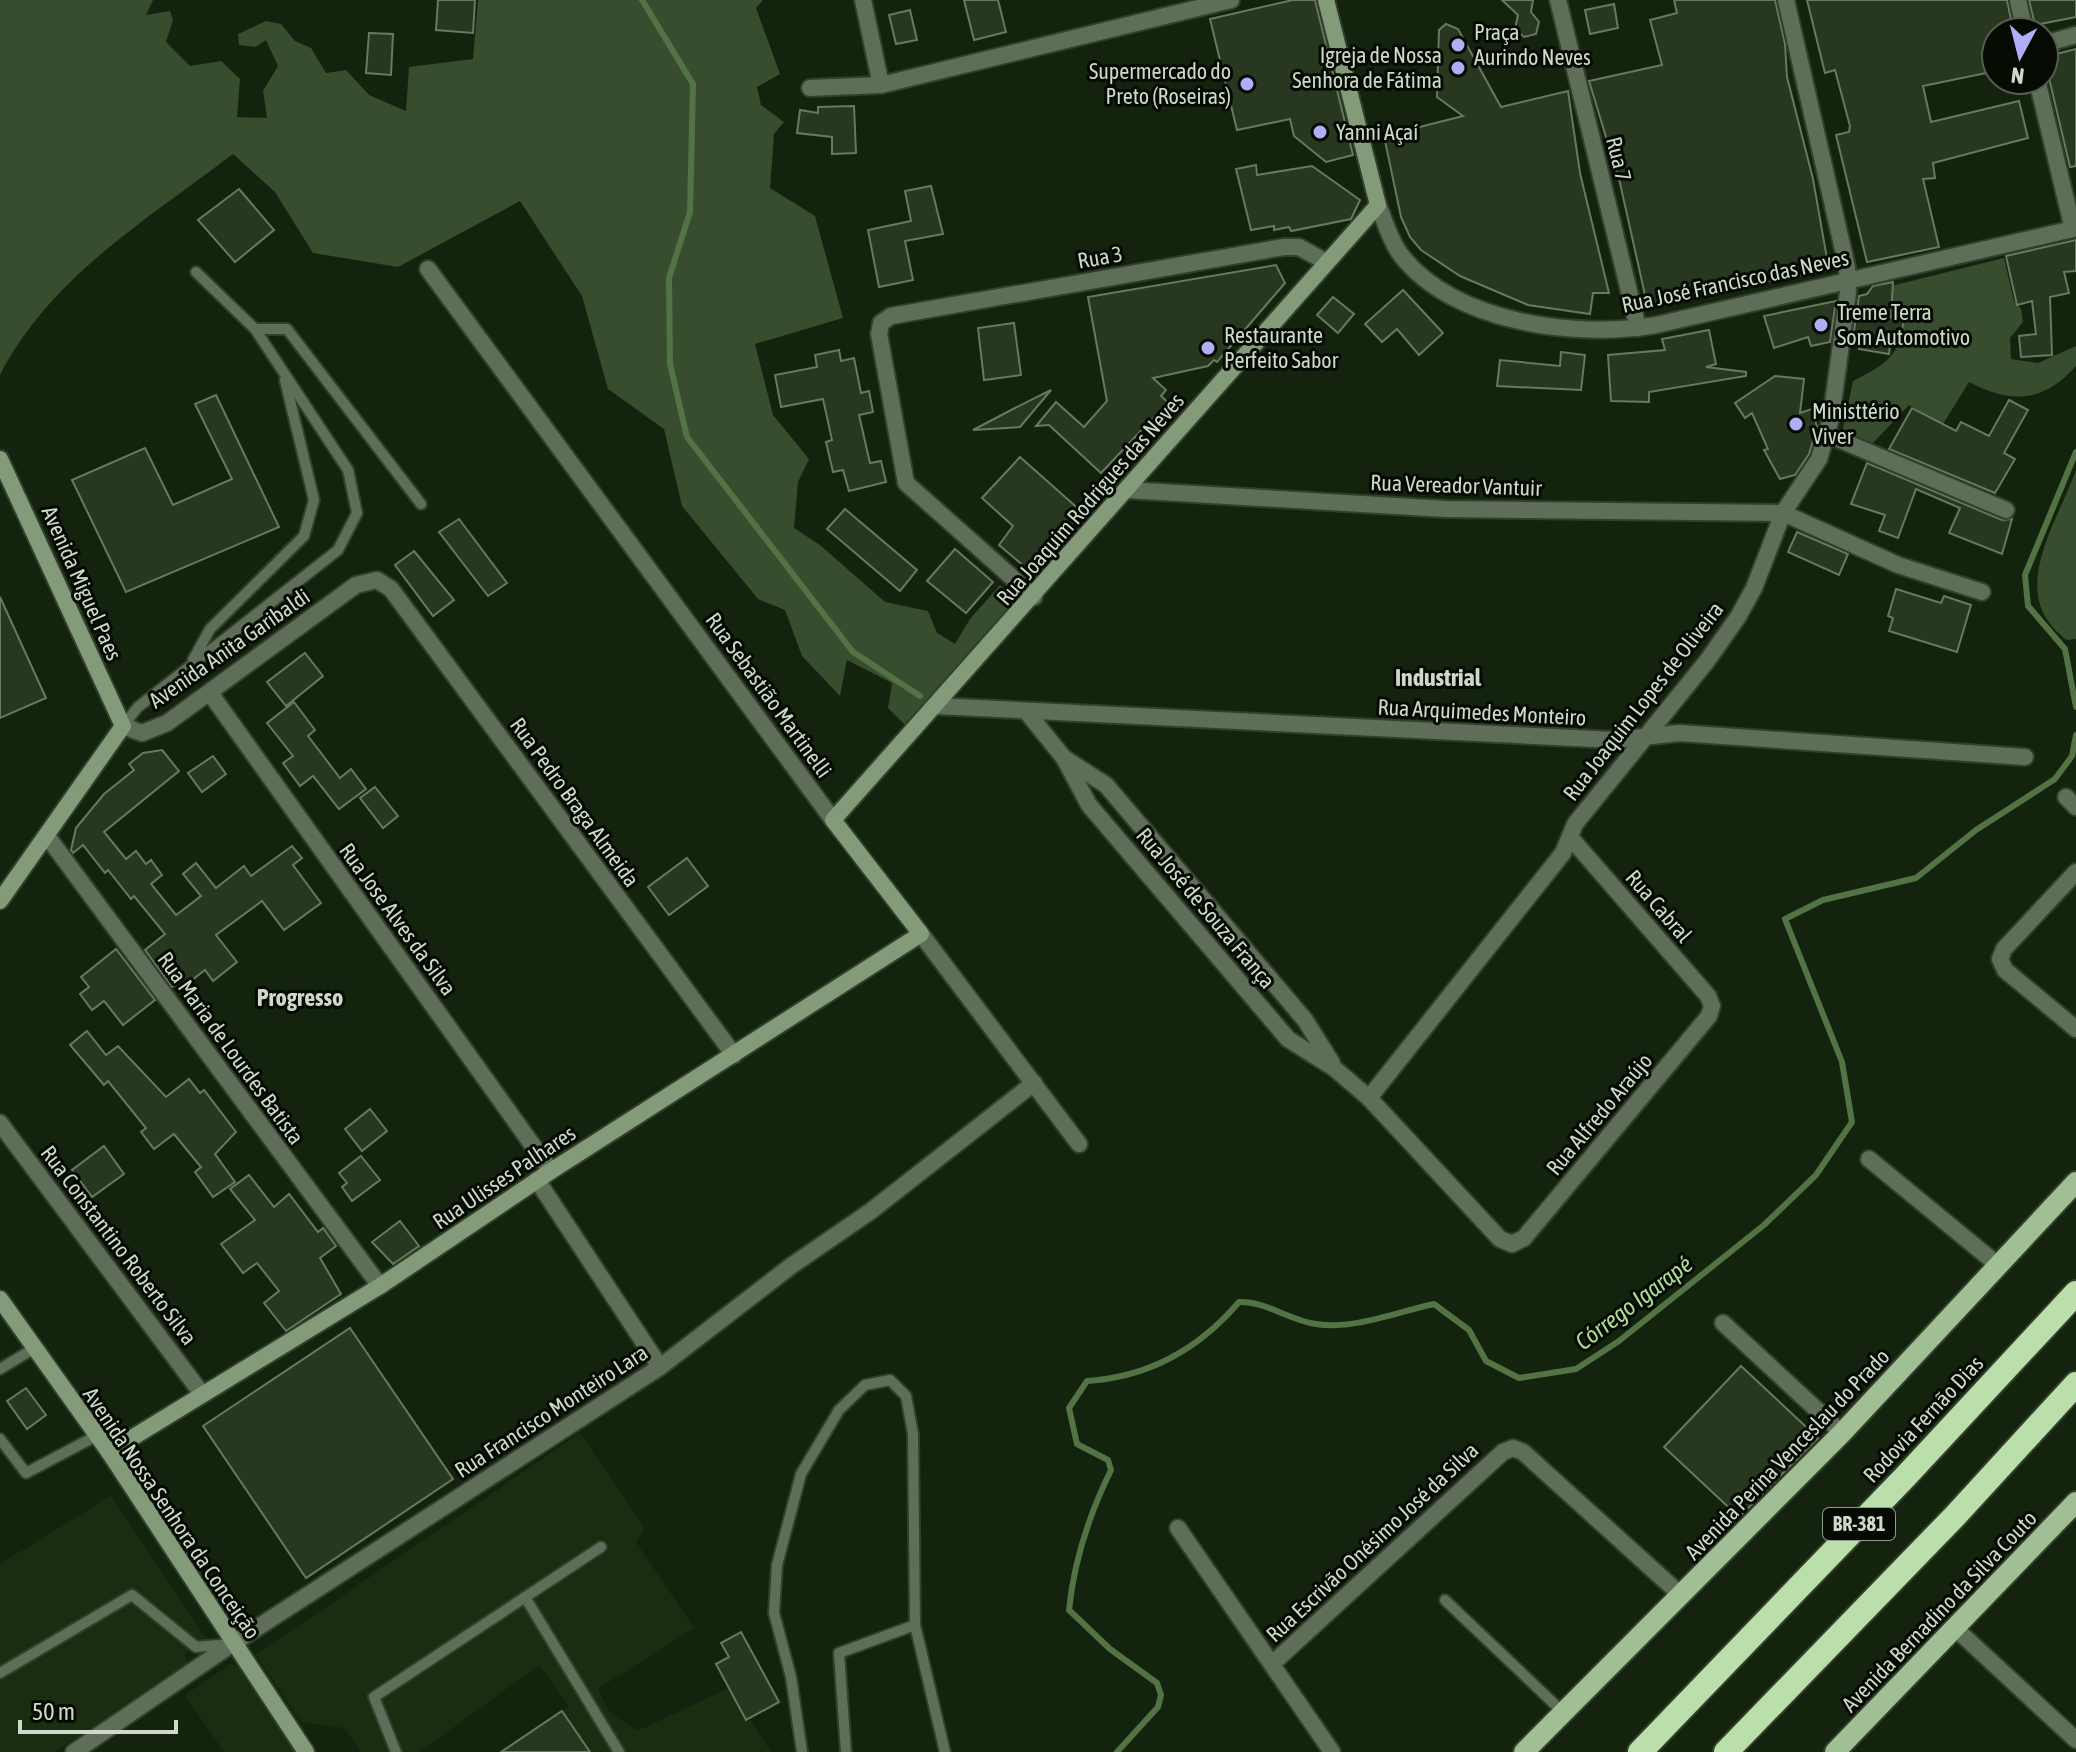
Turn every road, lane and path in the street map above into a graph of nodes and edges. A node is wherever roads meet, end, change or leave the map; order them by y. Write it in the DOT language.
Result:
graph roads {
  1 [pos="863,0"];
  2 [pos="1231,0"];
  3 [pos="1326,0"];
  4 [pos="1558,0"];
  5 [pos="1786,0"];
  6 [pos="881,85"];
  7 [pos="810,88"];
  8 [pos="2041,96"];
  9 [pos="1378,205"];
  10 [pos="1326,262"];
  11 [pos="428,269"];
  12 [pos="196,272"];
  13 [pos="1848,280"];
  14 [pos="1638,328"];
  15 [pos="255,329"];
  16 [pos="283,371"];
  17 [pos="1826,434"];
  18 [pos="0,459"];
  19 [pos="1127,490"];
  20 [pos="421,504"];
  21 [pos="2006,510"];
  22 [pos="1783,513"];
  23 [pos="377,580"];
  24 [pos="1982,592"];
  25 [pos="1034,597"];
  26 [pos="190,665"];
  27 [pos="210,693"];
  28 [pos="936,706"];
  29 [pos="1026,711"];
  30 [pos="123,726"];
  31 [pos="1647,736"];
  32 [pos="2025,757"];
  33 [pos="1064,758"];
  34 [pos="833,820"];
  35 [pos="47,836"];
  36 [pos="1570,837"];
  37 [pos="2076,872"];
  38 [pos="0,901"];
  39 [pos="921,934"];
  40 [pos="1712,1006"];
  41 [pos="2076,1029"];
  42 [pos="734,1055"];
  43 [pos="1334,1068"];
  44 [pos="1034,1083"];
  45 [pos="1369,1098"];
  46 [pos="0,1123"];
  47 [pos="1079,1144"];
  48 [pos="1869,1159"];
  49 [pos="544,1176"];
  50 [pos="2076,1182"];
  51 [pos="1512,1244"];
  52 [pos="1999,1266"];
  53 [pos="380,1286"];
  54 [pos="2076,1293"];
  55 [pos="0,1299"];
  56 [pos="1723,1323"];
  57 [pos="33,1349"];
  58 [pos="660,1367"];
  59 [pos="0,1369"];
  60 [pos="2076,1384"];
  61 [pos="202,1394"];
  62 [pos="1842,1433"];
  63 [pos="96,1436"];
  64 [pos="0,1439"];
  65 [pos="109,1452"];
  66 [pos="2076,1502"];
  67 [pos="1178,1528"];
  68 [pos="601,1547"];
  69 [pos="1682,1596"];
  70 [pos="525,1597"];
  71 [pos="1445,1600"];
  72 [pos="915,1625"];
  73 [pos="1956,1629"];
  74 [pos="232,1644"];
  75 [pos="1273,1663"];
  76 [pos="0,1673"];
  77 [pos="1565,1714"];
  78 [pos="2076,1740"];
  79 [pos="74,1752"];
  80 [pos="306,1752"];
  81 [pos="396,1752"];
  82 [pos="619,1752"];
  83 [pos="802,1752"];
  84 [pos="846,1752"];
  85 [pos="945,1752"];
  86 [pos="1332,1752"];
  87 [pos="1524,1752"];
  88 [pos="1640,1752"];
  89 [pos="1726,1752"];
  90 [pos="1835,1752"];
  1 -- 6 [label="street"];
  2 -- 6 [label="street"];
  3 -- 9 [label="street, Rua José Francisco das Neves"];
  4 -- 14 [label="street, Rua 7"];
  5 -- 13 [label="street, Rua Joaquim Lopes de Oliveira"];
  6 -- 7 [label="street"];
  8 -- 13 [label="street, Rua José Francisco das Neves"];
  9 -- 10 [label="street, Rua Joaquim Rodrigues das Neves"];
  9 -- 14 [label="street, Rua José Francisco das Neves"];
  10 -- 19 [label="street, Rua Joaquim Rodrigues das Neves"];
  10 -- 25 [label="street, Rua 3"];
  11 -- 34 [label="street, Rua Sebastião Martinelli"];
  12 -- 15 [label="lane"];
  13 -- 14 [label="street, Rua José Francisco das Neves"];
  13 -- 17 [label="street, Rua Joaquim Lopes de Oliveira"];
  15 -- 16 [label="lane"];
  15 -- 20 [label="lane"];
  16 -- 26 [label="lane"];
  16 -- 26 [label="lane"];
  17 -- 21 [label="street"];
  17 -- 22 [label="street, Rua Joaquim Lopes de Oliveira"];
  18 -- 30 [label="street, Avenida Miguel Paes"];
  19 -- 22 [label="street, Rua Vereador Vantuir"];
  19 -- 25 [label="street, Rua Joaquim Rodrigues das Neves"];
  22 -- 24 [label="street"];
  22 -- 31 [label="street, Rua Joaquim Lopes de Oliveira"];
  23 -- 27 [label="street, Avenida Anita Garibaldi"];
  23 -- 42 [label="street, Rua Pedro Braga Almeida"];
  25 -- 28 [label="street, Rua Joaquim Rodrigues das Neves"];
  26 -- 30 [label="lane"];
  27 -- 30 [label="street, Avenida Anita Garibaldi"];
  27 -- 49 [label="street, Rua Jose Alves da Silva"];
  28 -- 29 [label="street, Rua Arquimedes Monteiro"];
  28 -- 34 [label="street, Rua Joaquim Rodrigues das Neves"];
  29 -- 31 [label="street, Rua Arquimedes Monteiro"];
  29 -- 33 [label="street, Rua José de Souza França"];
  30 -- 35 [label="street"];
  31 -- 32 [label="street, Rua Arquimedes Monteiro"];
  31 -- 36 [label="street, Rua Joaquim Lopes de Oliveira"];
  33 -- 43 [label="street, Rua José de Souza França"];
  33 -- 43 [label="street, Rua José de Souza França"];
  34 -- 39 [label="street, Rua Sebastião Martinelli"];
  35 -- 38 [label="street"];
  35 -- 53 [label="street, Rua Maria de Lourdes Batista"];
  36 -- 40 [label="street, Rua Cabral"];
  36 -- 45 [label="street, Rua Joaquim Lopes de Oliveira"];
  37 -- 41 [label="street"];
  39 -- 42 [label="street, Rua Ulisses Palhares"];
  39 -- 44 [label="street, Rua Sebastião Martinelli"];
  40 -- 51 [label="street, Rua Alfredo Araújo"];
  42 -- 49 [label="street, Rua Ulisses Palhares"];
  43 -- 45 [label="street, Rua José de Souza França"];
  44 -- 47 [label="street, Rua Sebastião Martinelli"];
  44 -- 58 [label="street, Rua Francisco Monteiro Lara"];
  45 -- 51 [label="street, Rua José de Souza França"];
  46 -- 61 [label="street, Rua Constantino Roberto Silva"];
  48 -- 52 [label="street"];
  49 -- 53 [label="street, Rua Ulisses Palhares"];
  49 -- 58 [label="street, Rua Jose Alves da Silva"];
  50 -- 52 [label="main road, Avenida Perina Venceslau do Prado"];
  52 -- 62 [label="main road, Avenida Perina Venceslau do Prado"];
  53 -- 61 [label="street, Rua Ulisses Palhares"];
  54 -- 88 [label="highway, Rodovia Fernão Dias / BR-381"];
  55 -- 57 [label="street, Avenida Nossa Senhora da Conceição"];
  56 -- 62 [label="street"];
  57 -- 59 [label="lane"];
  57 -- 63 [label="street, Avenida Nossa Senhora da Conceição"];
  58 -- 74 [label="street, Rua Francisco Monteiro Lara"];
  60 -- 89 [label="highway, BR-381"];
  61 -- 65 [label="street, Rua Ulisses Palhares"];
  62 -- 69 [label="main road, Avenida Perina Venceslau do Prado"];
  63 -- 64 [label="lane"];
  63 -- 65 [label="street, Avenida Nossa Senhora da Conceição"];
  65 -- 74 [label="street, Avenida Nossa Senhora da Conceição"];
  66 -- 73 [label="main road, Avenida Bernadino da Silva Couto"];
  67 -- 75 [label="street"];
  68 -- 70 [label="lane"];
  69 -- 75 [label="street, Rua Escrivão Onésimo José da Silva"];
  69 -- 77 [label="main road, Avenida Perina Venceslau do Prado"];
  70 -- 81 [label="lane"];
  70 -- 82 [label="lane"];
  71 -- 77 [label="lane"];
  72 -- 83 [label="lane"];
  72 -- 84 [label="lane"];
  72 -- 85 [label="lane"];
  73 -- 78 [label="street"];
  73 -- 90 [label="main road, Avenida Bernadino da Silva Couto"];
  74 -- 76 [label="lane"];
  74 -- 79 [label="street, Rua Francisco Monteiro Lara"];
  74 -- 80 [label="street, Avenida Nossa Senhora da Conceição"];
  75 -- 86 [label="street"];
  77 -- 87 [label="main road, Avenida Perina Venceslau do Prado"];
}
